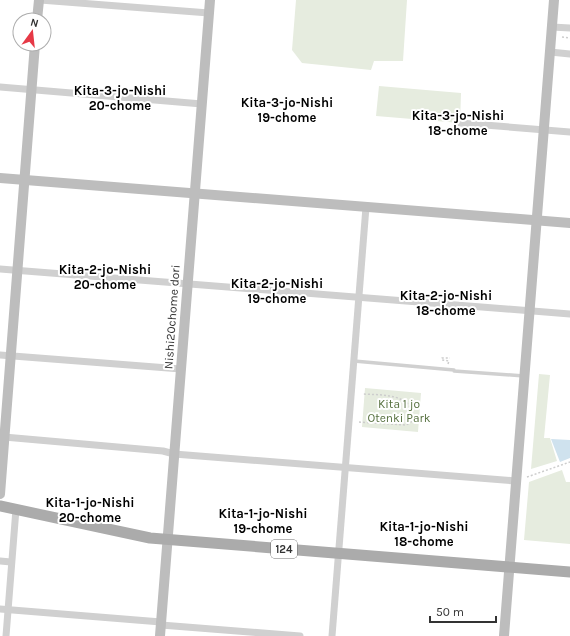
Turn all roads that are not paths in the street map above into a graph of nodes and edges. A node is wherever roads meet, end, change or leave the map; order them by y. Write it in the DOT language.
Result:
graph roads {
  1 [pos="39,0"];
  2 [pos="210,0"];
  3 [pos="554,0"];
  4 [pos="38,12"];
  5 [pos="209,13"];
  6 [pos="552,27"];
  7 [pos="570,28"];
  8 [pos="34,52"];
  9 [pos="550,52"];
  10 [pos="570,54"];
  11 [pos="0,87"];
  12 [pos="32,90"];
  13 [pos="202,104"];
  14 [pos="460,123"];
  15 [pos="544,130"];
  16 [pos="570,132"];
  17 [pos="0,178"];
  18 [pos="25,180"];
  19 [pos="195,194"];
  20 [pos="366,207"];
  21 [pos="536,220"];
  22 [pos="570,223"];
  23 [pos="0,269"];
  24 [pos="18,270"];
  25 [pos="188,284"];
  26 [pos="359,297"];
  27 [pos="529,310"];
  28 [pos="570,314"];
  29 [pos="0,355"];
  30 [pos="11,356"];
  31 [pos="354,361"];
  32 [pos="181,369"];
  33 [pos="524,376"];
  34 [pos="4,437"];
  35 [pos="174,454"];
  36 [pos="345,468"];
  37 [pos="520,480"];
  38 [pos="0,494"];
  39 [pos="0,506"];
  40 [pos="16,509"];
  41 [pos="168,540"];
  42 [pos="339,553"];
  43 [pos="0,561"];
  44 [pos="12,562"];
  45 [pos="509,566"];
  46 [pos="570,572"];
  47 [pos="0,610"];
  48 [pos="8,610"];
  49 [pos="161,624"];
  50 [pos="6,636"];
  51 [pos="160,636"];
  52 [pos="300,636"];
  53 [pos="332,636"];
  54 [pos="504,636"];
  1 -- 4 [label="street"];
  1 -- 5 [label="street"];
  2 -- 5 [label="street, Nishi20chome dori"];
  3 -- 6 [label="street"];
  5 -- 13 [label="street, Nishi20chome dori"];
  6 -- 7 [label="street"];
  6 -- 9 [label="street"];
  8 -- 12 [label="street"];
  9 -- 10 [label="street"];
  9 -- 15 [label="street"];
  11 -- 12 [label="street"];
  12 -- 13 [label="street"];
  12 -- 18 [label="street"];
  13 -- 19 [label="street, Nishi20chome dori"];
  14 -- 15 [label="street"];
  15 -- 16 [label="street"];
  15 -- 21 [label="street"];
  17 -- 18 [label="street"];
  18 -- 19 [label="street"];
  18 -- 24 [label="street"];
  19 -- 20 [label="street"];
  19 -- 25 [label="street, Nishi20chome dori"];
  20 -- 21 [label="street"];
  20 -- 26 [label="street"];
  21 -- 22 [label="street"];
  21 -- 27 [label="street"];
  23 -- 24 [label="street"];
  24 -- 25 [label="street"];
  24 -- 30 [label="street"];
  25 -- 26 [label="street"];
  25 -- 32 [label="street, Nishi20chome dori"];
  26 -- 27 [label="street"];
  26 -- 31 [label="street"];
  27 -- 28 [label="street"];
  27 -- 33 [label="street"];
  29 -- 30 [label="street"];
  30 -- 32 [label="street"];
  30 -- 34 [label="street"];
  31 -- 33 [label="lane"];
  31 -- 36 [label="street"];
  32 -- 35 [label="street, Nishi20chome dori"];
  33 -- 37 [label="street"];
  34 -- 35 [label="street"];
  34 -- 38 [label="street"];
  35 -- 36 [label="street"];
  35 -- 41 [label="street, Nishi20chome dori"];
  36 -- 37 [label="street"];
  36 -- 42 [label="street"];
  37 -- 45 [label="street"];
  39 -- 40 [label="main road, 124"];
  40 -- 41 [label="main road, 124"];
  40 -- 44 [label="street"];
  41 -- 42 [label="main road, 124"];
  41 -- 49 [label="street, Nishi20chome dori"];
  42 -- 45 [label="main road, 124"];
  42 -- 53 [label="street"];
  43 -- 44 [label="street"];
  44 -- 48 [label="street"];
  45 -- 46 [label="main road, 124"];
  45 -- 54 [label="street"];
  47 -- 48 [label="street"];
  48 -- 49 [label="street"];
  48 -- 50 [label="street"];
  49 -- 51 [label="street, Nishi20chome dori"];
  49 -- 52 [label="street"];
}
